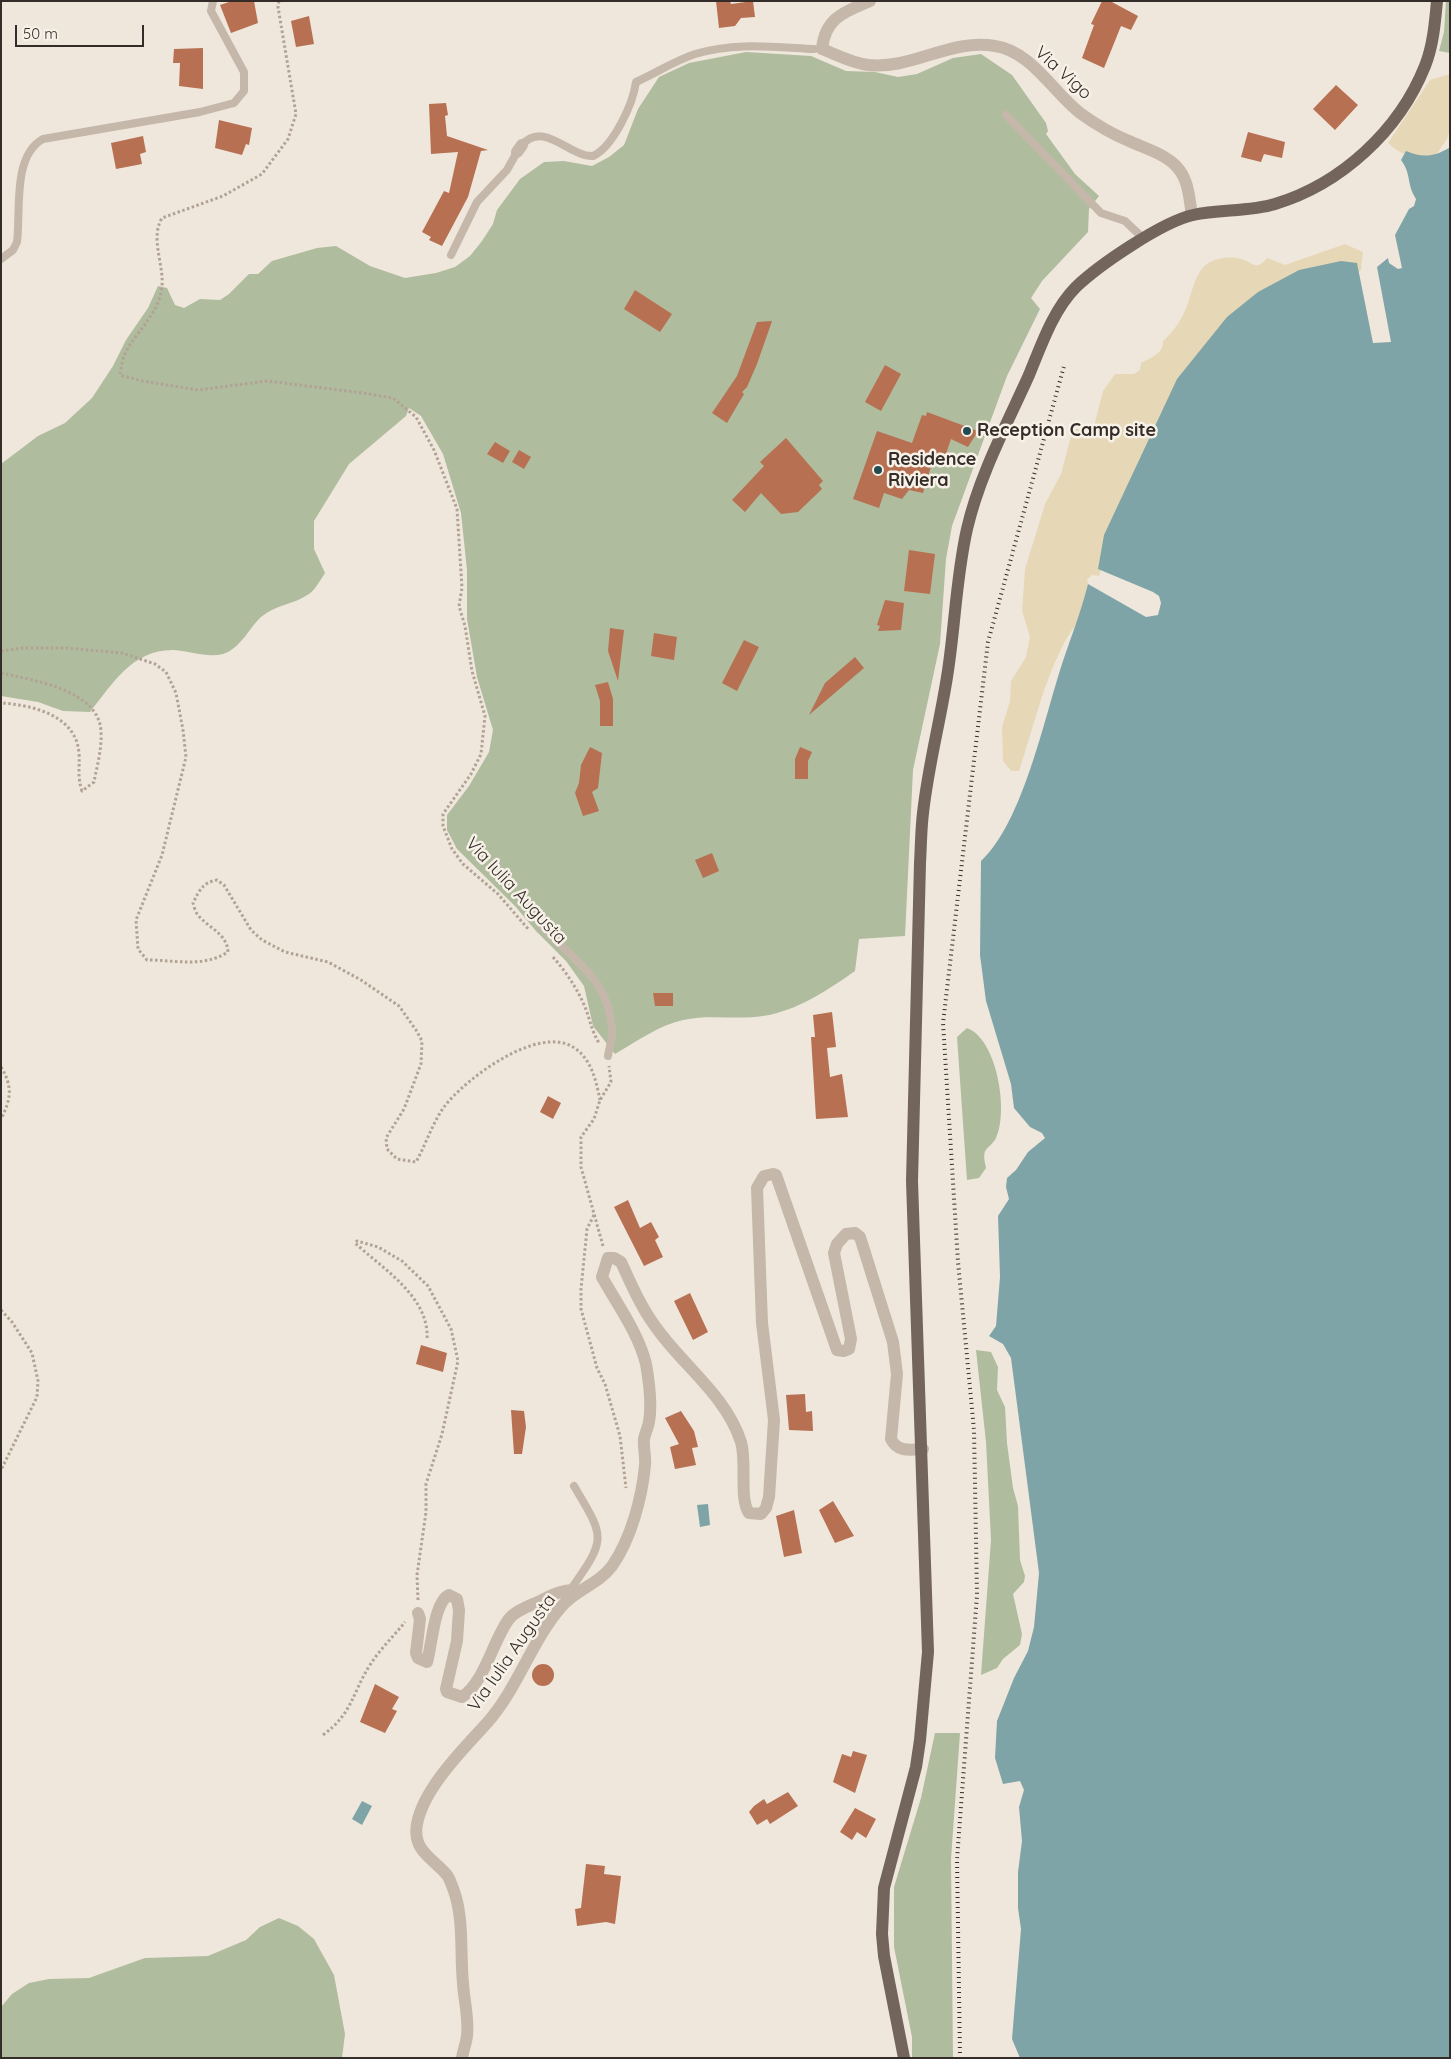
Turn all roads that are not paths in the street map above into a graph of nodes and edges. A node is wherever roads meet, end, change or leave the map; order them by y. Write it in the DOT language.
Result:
graph roads {
  1 [pos="213,1"];
  2 [pos="870,1"];
  3 [pos="1437,1"];
  4 [pos="818,49"];
  5 [pos="1006,115"];
  6 [pos="1189,216"];
  7 [pos="1144,239"];
  8 [pos="451,255"];
  9 [pos="1,259"];
  10 [pos="541,925"];
  11 [pos="608,1056"];
  12 [pos="922,1449"];
  13 [pos="574,1486"];
  14 [pos="575,1590"];
  15 [pos="418,1612"];
  16 [pos="462,2058"];
  17 [pos="904,2058"];
  1 -- 9 [label="lane"];
  2 -- 4 [label="street"];
  3 -- 6 [label="main road"];
  4 -- 6 [label="street, Via Vigo"];
  4 -- 8 [label="lane"];
  5 -- 7 [label="lane"];
  6 -- 7 [label="main road"];
  7 -- 12 [label="main road"];
  10 -- 11 [label="lane"];
  12 -- 14 [label="street, Via Iulia Augusta"];
  12 -- 17 [label="main road"];
  13 -- 14 [label="lane"];
  14 -- 15 [label="street"];
  14 -- 16 [label="street, Via Iulia Augusta"];
}
